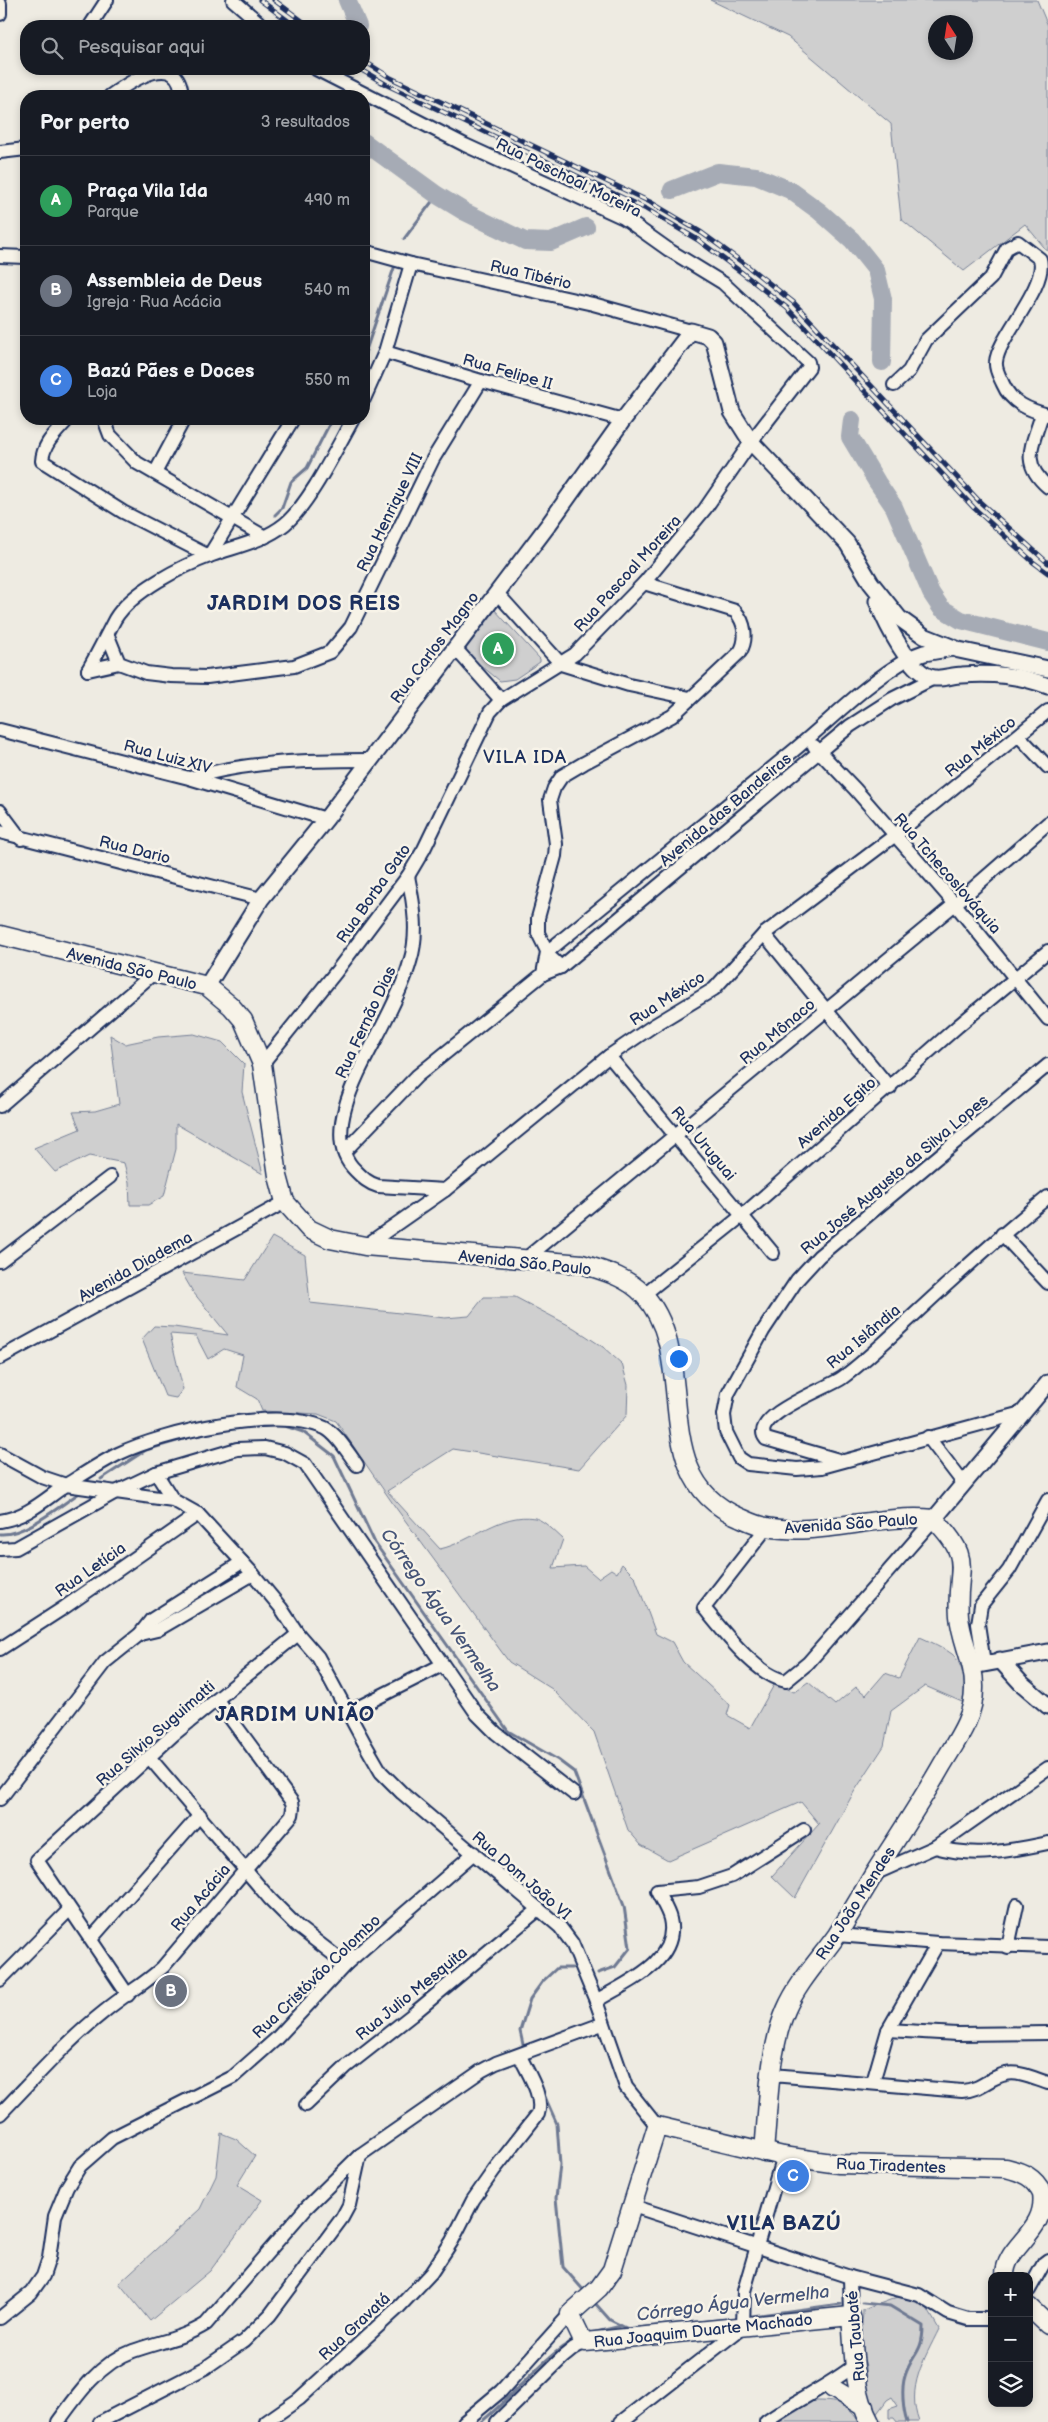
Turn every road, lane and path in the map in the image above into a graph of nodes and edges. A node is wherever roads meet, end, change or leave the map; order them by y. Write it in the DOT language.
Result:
graph roads {
  1 [pos="107,0"];
  2 [pos="234,0"];
  3 [pos="0,4"];
  4 [pos="0,14"];
  5 [pos="94,20"];
  6 [pos="256,20"];
  7 [pos="148,75"];
  8 [pos="173,75"];
  9 [pos="328,75"];
  10 [pos="119,90"];
  11 [pos="181,90"];
  12 [pos="358,90"];
  13 [pos="370,96"];
  14 [pos="20,150"];
  15 [pos="0,152"];
  16 [pos="370,253"];
  17 [pos="0,256"];
  18 [pos="20,257"];
  19 [pos="412,264"];
  20 [pos="691,331"];
  21 [pos="386,352"];
  22 [pos="481,381"];
  23 [pos="370,386"];
  24 [pos="894,386"];
  25 [pos="1045,415"];
  26 [pos="623,420"];
  27 [pos="63,425"];
  28 [pos="106,425"];
  29 [pos="181,425"];
  30 [pos="289,425"];
  31 [pos="350,425"];
  32 [pos="751,442"];
  33 [pos="154,473"];
  34 [pos="1048,487"];
  35 [pos="248,494"];
  36 [pos="212,506"];
  37 [pos="234,518"];
  38 [pos="265,537"];
  39 [pos="209,556"];
  40 [pos="871,583"];
  41 [pos="644,584"];
  42 [pos="497,593"];
  43 [pos="108,636"];
  44 [pos="455,648"];
  45 [pos="960,649"];
  46 [pos="908,659"];
  47 [pos="119,663"];
  48 [pos="561,664"];
  49 [pos="1048,669"];
  50 [pos="960,675"];
  51 [pos="934,678"];
  52 [pos="1048,686"];
  53 [pos="690,698"];
  54 [pos="502,700"];
  55 [pos="1048,711"];
  56 [pos="0,730"];
  57 [pos="1019,736"];
  58 [pos="808,739"];
  59 [pos="819,751"];
  60 [pos="370,760"];
  61 [pos="1048,767"];
  62 [pos="189,778"];
  63 [pos="0,810"];
  64 [pos="326,819"];
  65 [pos="1048,823"];
  66 [pos="0,832"];
  67 [pos="894,836"];
  68 [pos="20,838"];
  69 [pos="683,841"];
  70 [pos="694,856"];
  71 [pos="408,876"];
  72 [pos="261,899"];
  73 [pos="955,904"];
  74 [pos="764,934"];
  75 [pos="0,935"];
  76 [pos="1048,951"];
  77 [pos="547,952"];
  78 [pos="561,967"];
  79 [pos="155,972"];
  80 [pos="544,974"];
  81 [pos="1016,979"];
  82 [pos="206,986"];
  83 [pos="827,1010"];
  84 [pos="1048,1019"];
  85 [pos="609,1056"];
  86 [pos="262,1064"];
  87 [pos="1048,1066"];
  88 [pos="890,1088"];
  89 [pos="0,1106"];
  90 [pos="676,1135"];
  91 [pos="344,1152"];
  92 [pos="110,1177"];
  93 [pos="446,1190"];
  94 [pos="1048,1197"];
  95 [pos="285,1202"];
  96 [pos="743,1215"];
  97 [pos="1002,1234"];
  98 [pos="365,1246"];
  99 [pos="773,1253"];
  100 [pos="0,1261"];
  101 [pos="523,1261"];
  102 [pos="1048,1283"];
  103 [pos="643,1295"];
  104 [pos="0,1358"];
  105 [pos="1048,1383"];
  106 [pos="1025,1412"];
  107 [pos="928,1437"];
  108 [pos="0,1454"];
  109 [pos="844,1461"];
  110 [pos="357,1465"];
  111 [pos="156,1473"];
  112 [pos="964,1484"];
  113 [pos="66,1485"];
  114 [pos="114,1493"];
  115 [pos="173,1500"];
  116 [pos="1048,1500"];
  117 [pos="198,1514"];
  118 [pos="934,1519"];
  119 [pos="0,1521"];
  120 [pos="767,1527"];
  121 [pos="0,1550"];
  122 [pos="242,1562"];
  123 [pos="253,1574"];
  124 [pos="140,1634"];
  125 [pos="298,1634"];
  126 [pos="0,1649"];
  127 [pos="1048,1652"];
  128 [pos="1000,1660"];
  129 [pos="442,1665"];
  130 [pos="978,1665"];
  131 [pos="217,1700"];
  132 [pos="1048,1706"];
  133 [pos="349,1712"];
  134 [pos="149,1757"];
  135 [pos="1048,1768"];
  136 [pos="574,1794"];
  137 [pos="0,1799"];
  138 [pos="200,1814"];
  139 [pos="804,1830"];
  140 [pos="1048,1843"];
  141 [pos="936,1847"];
  142 [pos="474,1853"];
  143 [pos="245,1868"];
  144 [pos="874,1874"];
  145 [pos="1016,1905"];
  146 [pos="539,1909"];
  147 [pos="69,1910"];
  148 [pos="837,1935"];
  149 [pos="91,1940"];
  150 [pos="938,1944"];
  151 [pos="1008,1947"];
  152 [pos="1048,1947"];
  153 [pos="346,1964"];
  154 [pos="0,1980"];
  155 [pos="128,1995"];
  156 [pos="596,2001"];
  157 [pos="602,2024"];
  158 [pos="888,2030"];
  159 [pos="1048,2033"];
  160 [pos="520,2056"];
  161 [pos="772,2076"];
  162 [pos="874,2082"];
  163 [pos="1048,2083"];
  164 [pos="306,2105"];
  165 [pos="0,2114"];
  166 [pos="657,2126"];
  167 [pos="764,2152"];
  168 [pos="360,2155"];
  169 [pos="783,2156"];
  170 [pos="633,2206"];
  171 [pos="756,2247"];
  172 [pos="1048,2260"];
  173 [pos="1006,2272"];
  174 [pos="850,2277"];
  175 [pos="1033,2283"];
  176 [pos="851,2314"];
  177 [pos="0,2318"];
  178 [pos="571,2318"];
  179 [pos="988,2319"];
  180 [pos="743,2326"];
  181 [pos="584,2341"];
  182 [pos="855,2364"];
  183 [pos="858,2382"];
  184 [pos="826,2389"];
  185 [pos="867,2414"];
  186 [pos="58,2422"];
  187 [pos="100,2422"];
  188 [pos="266,2422"];
  189 [pos="464,2422"];
  190 [pos="497,2422"];
  191 [pos="621,2422"];
  192 [pos="766,2422"];
  1 -- 5 [label="street"];
  2 -- 6 [label="street"];
  3 -- 4 [label="street"];
  7 -- 10 [label="street"];
  8 -- 11 [label="street"];
  9 -- 12 [label="street, Rua Paschoal Moreira"];
  13 -- 32 [label="street, Rua Paschoal Moreira"];
  14 -- 15 [label="street"];
  16 -- 19 [label="street, Rua Tibério"];
  17 -- 18 [label="street"];
  19 -- 20 [label="street, Rua Tibério"];
  19 -- 21 [label="street"];
  20 -- 26 [label="street, Rua Carlos Magno"];
  20 -- 32 [label="street"];
  21 -- 22 [label="street, Rua Felipe II"];
  21 -- 23 [label="street"];
  22 -- 26 [label="street, Rua Felipe II"];
  22 -- 47 [label="street, Rua Henrique VIII"];
  24 -- 25 [label="street"];
  25 -- 34 [label="street"];
  26 -- 42 [label="street, Rua Carlos Magno"];
  27 -- 39 [label="street"];
  28 -- 33 [label="street"];
  29 -- 33 [label="street"];
  30 -- 35 [label="street"];
  31 -- 38 [label="street"];
  32 -- 40 [label="street"];
  32 -- 41 [label="street, Rua Pascoal Moreira"];
  33 -- 36 [label="street"];
  35 -- 36 [label="street"];
  35 -- 37 [label="street"];
  36 -- 37 [label="street"];
  37 -- 38 [label="street"];
  37 -- 39 [label="street"];
  38 -- 39 [label="street"];
  39 -- 43 [label="street"];
  40 -- 45 [label="street"];
  40 -- 46 [label="street"];
  41 -- 48 [label="street, Rua Pascoal Moreira"];
  41 -- 53 [label="street"];
  42 -- 44 [label="street, Rua Carlos Magno"];
  42 -- 48 [label="street"];
  43 -- 47 [label="street"];
  43 -- 47 [label="street"];
  44 -- 54 [label="street"];
  44 -- 60 [label="street, Rua Carlos Magno"];
  45 -- 46 [label="street"];
  45 -- 49 [label="street"];
  45 -- 50 [label="street"];
  46 -- 51 [label="street"];
  46 -- 58 [label="street, Avenida das Bandeiras"];
  48 -- 53 [label="street"];
  48 -- 54 [label="street, Rua Pascoal Moreira"];
  50 -- 51 [label="street"];
  50 -- 52 [label="street"];
  51 -- 59 [label="street, Avenida das Bandeiras"];
  53 -- 77 [label="street"];
  54 -- 71 [label="street, Rua Borba Gato"];
  55 -- 57 [label="street, Rua México"];
  56 -- 62 [label="street, Rua Luiz XIV"];
  57 -- 61 [label="street"];
  57 -- 67 [label="street, Rua México"];
  58 -- 59 [label="street, Rua Tchecoslováquia"];
  58 -- 69 [label="street, Avenida das Bandeiras"];
  59 -- 67 [label="street, Rua Tchecoslováquia"];
  59 -- 70 [label="street, Avenida das Bandeiras"];
  60 -- 62 [label="street"];
  60 -- 64 [label="street, Rua Carlos Magno"];
  62 -- 64 [label="street, Rua Luiz XIV"];
  63 -- 68 [label="street"];
  64 -- 72 [label="street, Rua Carlos Magno"];
  65 -- 73 [label="street, Rua Mônaco"];
  66 -- 68 [label="street, Rua Dario"];
  67 -- 73 [label="street, Rua Tchecoslováquia"];
  67 -- 74 [label="street, Rua México"];
  68 -- 72 [label="street, Rua Dario"];
  69 -- 70 [label="street"];
  69 -- 77 [label="street, Avenida das Bandeiras"];
  70 -- 78 [label="street, Avenida das Bandeiras"];
  71 -- 86 [label="street, Rua Borba Gato"];
  71 -- 91 [label="street, Rua Fernão Dias"];
  72 -- 82 [label="street, Rua Carlos Magno"];
  73 -- 81 [label="street, Rua Tchecoslováquia"];
  73 -- 83 [label="street, Rua Mônaco"];
  74 -- 83 [label="street"];
  74 -- 85 [label="street, Rua México"];
  75 -- 79 [label="main road, Avenida São Paulo"];
  76 -- 81 [label="street, Avenida Egito"];
  77 -- 78 [label="street"];
  77 -- 80 [label="street"];
  78 -- 80 [label="street, Avenida das Bandeiras"];
  79 -- 82 [label="main road, Avenida São Paulo"];
  79 -- 89 [label="street"];
  80 -- 91 [label="street, Avenida das Bandeiras"];
  81 -- 84 [label="street, Rua Tchecoslováquia"];
  81 -- 88 [label="street, Avenida Egito"];
  82 -- 86 [label="main road, Avenida São Paulo"];
  83 -- 88 [label="street"];
  83 -- 90 [label="street, Rua Mônaco"];
  85 -- 90 [label="street, Rua Uruguai"];
  85 -- 93 [label="street, Rua México"];
  86 -- 95 [label="main road, Avenida São Paulo"];
  87 -- 109 [label="street, Rua José Augusto da Silva Lopes"];
  88 -- 96 [label="street, Avenida Egito"];
  90 -- 96 [label="street, Rua Uruguai"];
  90 -- 101 [label="street, Rua Mônaco"];
  91 -- 93 [label="street"];
  92 -- 100 [label="street"];
  93 -- 98 [label="street, Rua México"];
  94 -- 97 [label="street, Rua Islândia"];
  95 -- 98 [label="main road, Avenida São Paulo"];
  95 -- 104 [label="street, Avenida Diadema"];
  96 -- 99 [label="street, Rua Uruguai"];
  96 -- 103 [label="street, Avenida Egito"];
  97 -- 102 [label="street"];
  97 -- 109 [label="street, Rua Islândia"];
  98 -- 101 [label="main road, Avenida São Paulo"];
  101 -- 103 [label="main road, Avenida São Paulo"];
  103 -- 120 [label="main road, Avenida São Paulo"];
  105 -- 106 [label="street"];
  106 -- 107 [label="street, Rua José Augusto da Silva Lopes"];
  106 -- 112 [label="street"];
  107 -- 109 [label="street, Rua José Augusto da Silva Lopes"];
  107 -- 112 [label="street"];
  108 -- 113 [label="street"];
  110 -- 113 [label="street"];
  111 -- 114 [label="street"];
  111 -- 115 [label="street"];
  111 -- 129 [label="street"];
  112 -- 118 [label="street"];
  113 -- 114 [label="street"];
  113 -- 119 [label="street"];
  114 -- 115 [label="street"];
  114 -- 121 [label="street"];
  115 -- 117 [label="street, Rua Dom João VI"];
  116 -- 130 [label="street"];
  117 -- 122 [label="street, Rua Dom João VI"];
  117 -- 126 [label="street, Rua Letícia"];
  118 -- 120 [label="main road, Avenida São Paulo"];
  118 -- 120 [label="street"];
  118 -- 130 [label="main road, Avenida São Paulo"];
  122 -- 123 [label="street, Rua Dom João VI"];
  122 -- 124 [label="street"];
  123 -- 124 [label="street"];
  123 -- 125 [label="street, Rua Dom João VI"];
  124 -- 137 [label="street"];
  125 -- 131 [label="street, Rua Silvio Suguimatti"];
  125 -- 133 [label="street, Rua Dom João VI"];
  127 -- 128 [label="street"];
  128 -- 130 [label="street"];
  128 -- 132 [label="street"];
  129 -- 133 [label="street"];
  129 -- 136 [label="street"];
  130 -- 144 [label="main road, Rua João Mendes"];
  131 -- 134 [label="street, Rua Silvio Suguimatti"];
  131 -- 143 [label="street, Rua Acácia"];
  133 -- 142 [label="street, Rua Dom João VI"];
  134 -- 138 [label="street"];
  134 -- 147 [label="street, Rua Silvio Suguimatti"];
  135 -- 141 [label="street"];
  138 -- 143 [label="street"];
  138 -- 149 [label="street"];
  139 -- 156 [label="street"];
  140 -- 141 [label="street"];
  141 -- 144 [label="street"];
  142 -- 146 [label="street, Rua Dom João VI"];
  142 -- 153 [label="street, Rua Cristóvão Colombo"];
  143 -- 153 [label="street"];
  143 -- 155 [label="street, Rua Acácia"];
  144 -- 148 [label="main road, Rua João Mendes"];
  145 -- 151 [label="street"];
  146 -- 156 [label="street, Rua Dom João VI"];
  146 -- 164 [label="street, Rua Julio Mesquita"];
  147 -- 149 [label="street"];
  147 -- 154 [label="street"];
  148 -- 150 [label="street"];
  148 -- 161 [label="main road, Rua João Mendes"];
  149 -- 155 [label="street"];
  150 -- 151 [label="street"];
  150 -- 158 [label="street"];
  151 -- 152 [label="street"];
  153 -- 177 [label="street, Rua Cristóvão Colombo"];
  155 -- 165 [label="street, Rua Acácia"];
  156 -- 157 [label="street, Rua Dom João VI"];
  157 -- 160 [label="street"];
  157 -- 166 [label="street, Rua Dom João VI"];
  158 -- 159 [label="street"];
  158 -- 162 [label="street"];
  160 -- 168 [label="street"];
  160 -- 188 [label="street, Rua Gravatá"];
  161 -- 162 [label="street"];
  161 -- 167 [label="main road, Rua João Mendes"];
  162 -- 163 [label="street"];
  166 -- 167 [label="main road, Rua Tiradentes"];
  166 -- 170 [label="main road"];
  167 -- 169 [label="main road, Rua Tiradentes"];
  168 -- 186 [label="street"];
  168 -- 187 [label="street"];
  169 -- 171 [label="street"];
  169 -- 173 [label="main road, Rua Tiradentes"];
  170 -- 171 [label="street"];
  170 -- 178 [label="main road"];
  171 -- 174 [label="street"];
  171 -- 180 [label="street"];
  172 -- 175 [label="street"];
  174 -- 176 [label="street, Rua Taubaté"];
  174 -- 179 [label="street"];
  176 -- 180 [label="main road, Rua Joaquim Duarte Machado"];
  176 -- 182 [label="main road, Rua Taubaté"];
  178 -- 181 [label="main road"];
  178 -- 189 [label="street"];
  180 -- 181 [label="main road, Rua Joaquim Duarte Machado"];
  180 -- 191 [label="street"];
  181 -- 190 [label="street, Rua Joaquim Duarte Machado"];
  182 -- 183 [label="main road, Rua Taubaté"];
  182 -- 184 [label="street"];
  183 -- 184 [label="street"];
  183 -- 185 [label="main road, Rua Taubaté"];
  184 -- 185 [label="main road"];
  184 -- 192 [label="street"];
}
